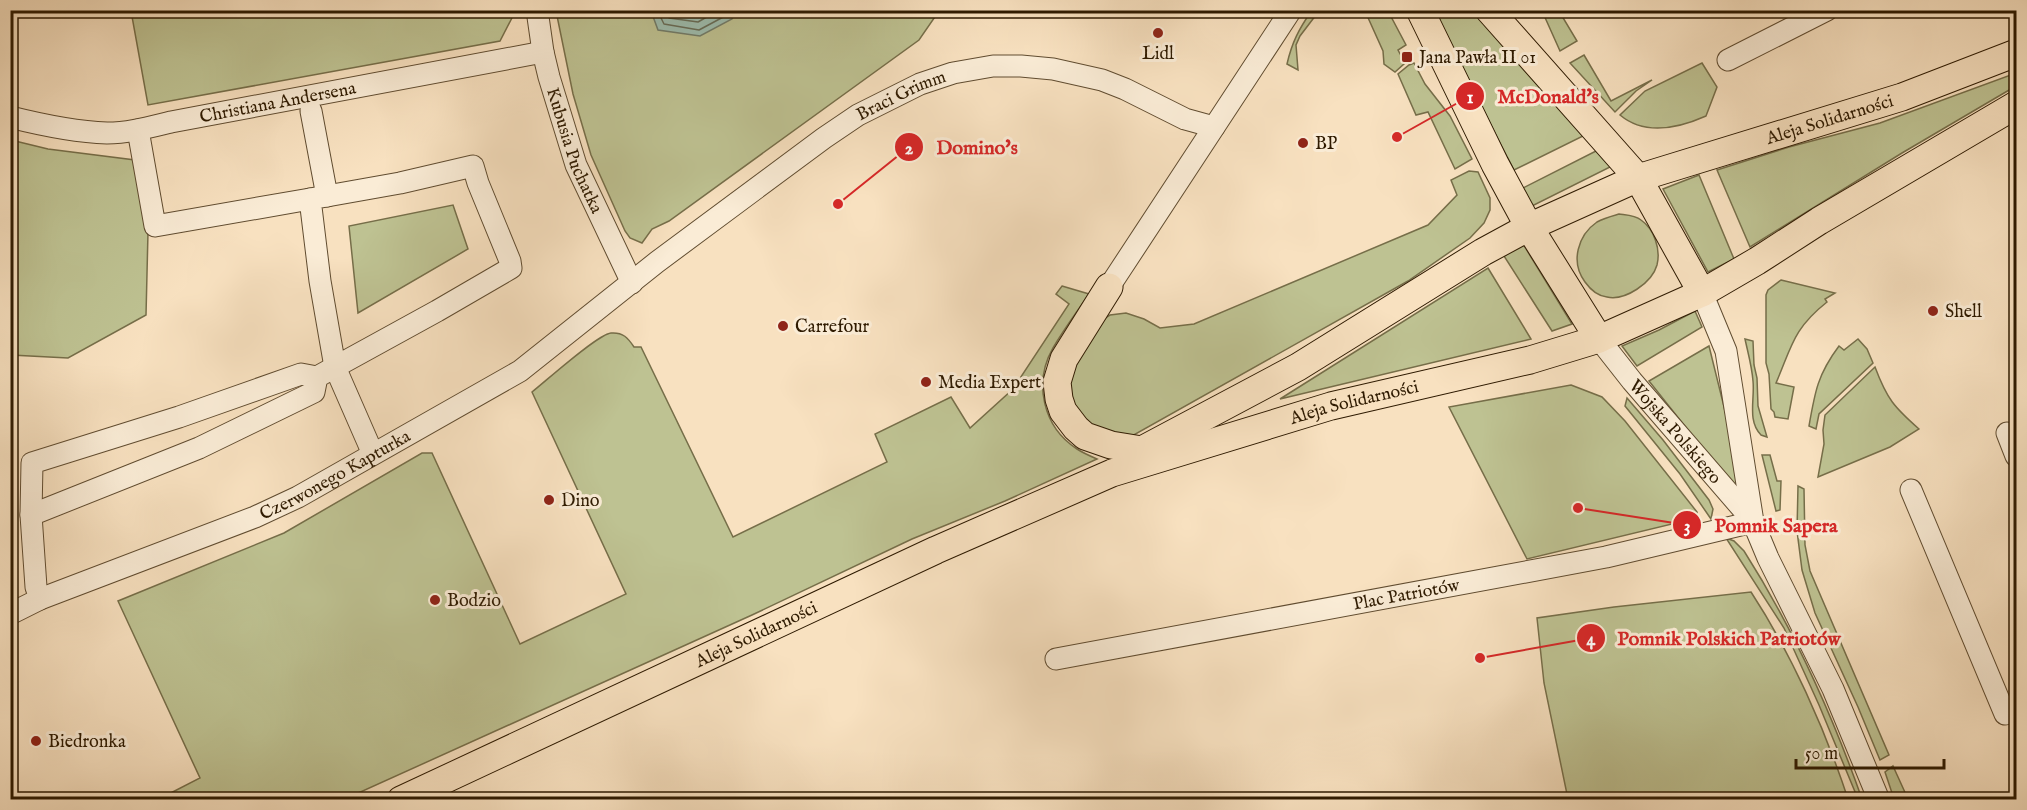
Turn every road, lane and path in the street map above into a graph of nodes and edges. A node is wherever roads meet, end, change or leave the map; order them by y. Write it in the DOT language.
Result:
graph roads {
  1 [pos="537,10"];
  2 [pos="1419,10"];
  3 [pos="1489,10"];
  4 [pos="1827,10"];
  5 [pos="1290,12"];
  6 [pos="543,52"];
  7 [pos="2016,53"];
  8 [pos="1728,60"];
  9 [pos="2016,105"];
  10 [pos="311,111"];
  11 [pos="10,117"];
  12 [pos="1215,127"];
  13 [pos="138,130"];
  14 [pos="1638,178"];
  15 [pos="319,198"];
  16 [pos="1529,227"];
  17 [pos="632,283"];
  18 [pos="1109,287"];
  19 [pos="1702,293"];
  20 [pos="1599,339"];
  21 [pos="326,372"];
  22 [pos="2007,433"];
  23 [pos="1142,450"];
  24 [pos="373,454"];
  25 [pos="2016,456"];
  26 [pos="1112,473"];
  27 [pos="1911,490"];
  28 [pos="31,514"];
  29 [pos="1753,522"];
  30 [pos="40,599"];
  31 [pos="10,614"];
  32 [pos="1056,659"];
  33 [pos="2016,708"];
  34 [pos="401,800"];
  35 [pos="1879,800"];
  1 -- 6 [label="street, Kubusia Puchatka"];
  2 -- 16 [label="main road"];
  3 -- 14 [label="main road"];
  4 -- 8 [label="street"];
  5 -- 12 [label="street"];
  6 -- 13 [label="street, Christiana Andersena"];
  6 -- 17 [label="street, Kubusia Puchatka"];
  7 -- 14 [label="main road, Aleja Solidarności"];
  9 -- 19 [label="main road"];
  10 -- 15 [label="street"];
  11 -- 13 [label="street, Christiana Andersena"];
  12 -- 17 [label="street, Braci Grimm"];
  12 -- 18 [label="street"];
  13 -- 15 [label="street"];
  14 -- 16 [label="main road, Aleja Solidarności"];
  14 -- 19 [label="main road"];
  15 -- 21 [label="street"];
  15 -- 21 [label="street"];
  16 -- 20 [label="main road"];
  16 -- 23 [label="main road, Aleja Solidarności"];
  17 -- 24 [label="street, Czerwonego Kapturka"];
  18 -- 23 [label="main road"];
  19 -- 20 [label="main road, Aleja Solidarności"];
  19 -- 29 [label="street, Wojska Polskiego"];
  20 -- 26 [label="main road, Aleja Solidarności"];
  20 -- 29 [label="street, Wojska Polskiego"];
  21 -- 24 [label="street"];
  21 -- 28 [label="street"];
  21 -- 28 [label="street"];
  22 -- 25 [label="street"];
  23 -- 26 [label="main road, Aleja Solidarności"];
  24 -- 30 [label="street, Czerwonego Kapturka"];
  26 -- 34 [label="main road, Aleja Solidarności"];
  27 -- 33 [label="street"];
  28 -- 30 [label="street"];
  29 -- 32 [label="street, Plac Patriotów"];
  29 -- 35 [label="street, Wojska Polskiego"];
  30 -- 31 [label="street, Czerwonego Kapturka"];
}
